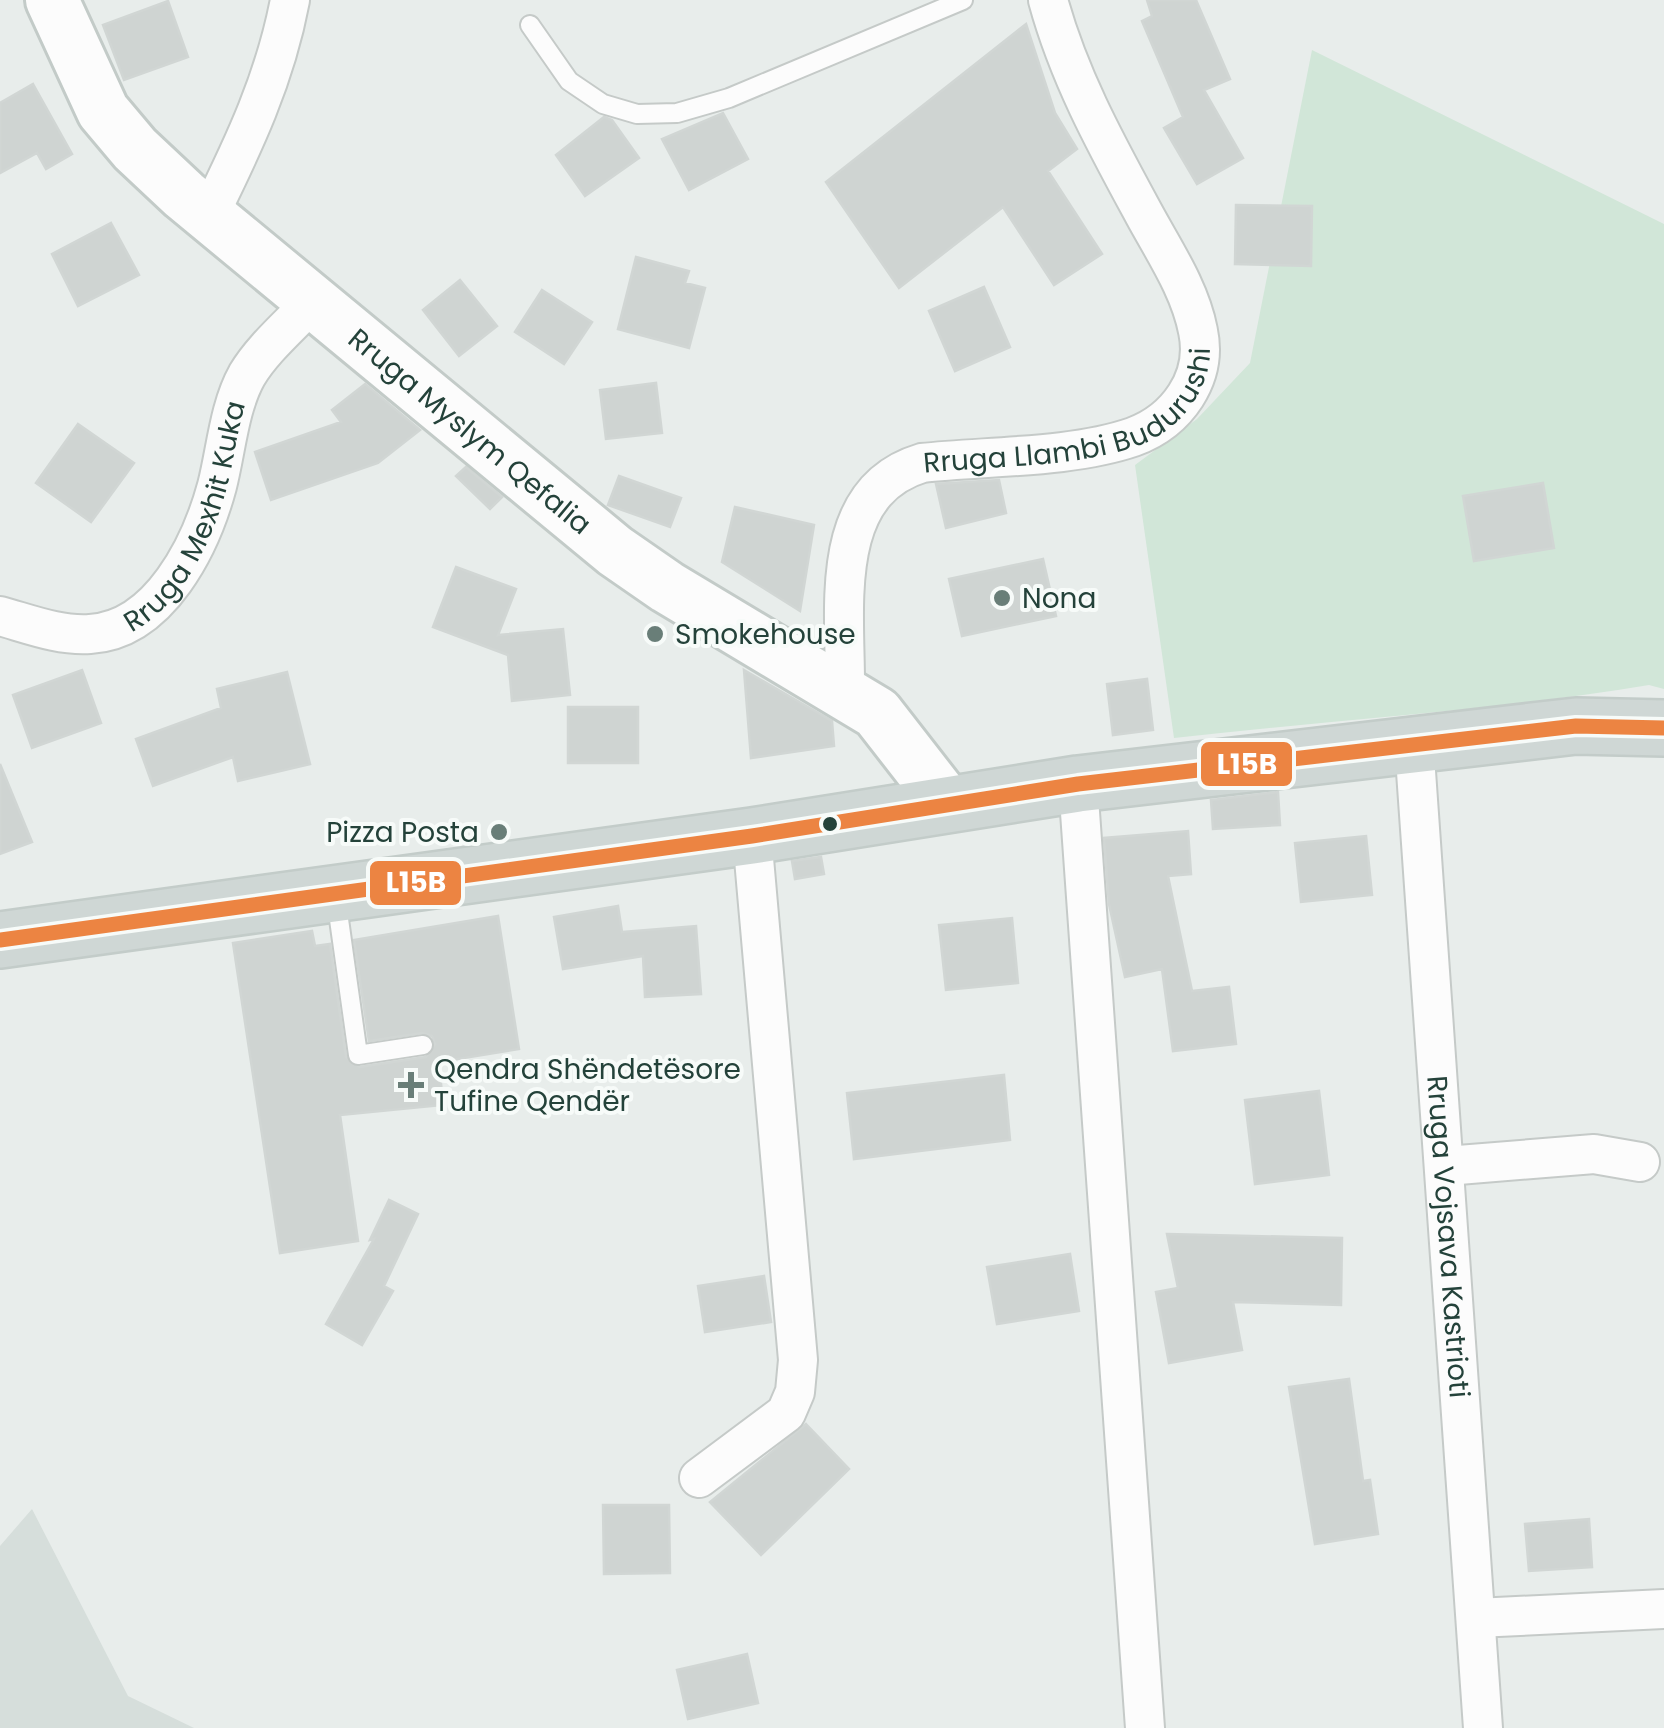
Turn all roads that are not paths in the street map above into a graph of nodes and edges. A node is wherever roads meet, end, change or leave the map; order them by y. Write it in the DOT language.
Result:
graph roads {
  1 [pos="52,0"];
  2 [pos="290,0"];
  3 [pos="963,0"];
  4 [pos="1048,0"];
  5 [pos="530,24"];
  6 [pos="209,216"];
  7 [pos="313,301"];
  8 [pos="0,616"];
  9 [pos="845,691"];
  10 [pos="1664,728"];
  11 [pos="1414,743"];
  12 [pos="1078,784"];
  13 [pos="947,804"];
  14 [pos="752,836"];
  15 [pos="335,893"];
  16 [pos="0,940"];
  17 [pos="423,1045"];
  18 [pos="1652,1165"];
  19 [pos="1446,1166"];
  20 [pos="699,1478"];
  21 [pos="1664,1609"];
  22 [pos="1476,1618"];
  23 [pos="1145,1728"];
  24 [pos="1483,1728"];
  1 -- 6 [label="street, Rruga Myslym Qefalia"];
  2 -- 6 [label="street"];
  3 -- 5 [label="lane"];
  4 -- 9 [label="street, Rruga Llambi Budurushi"];
  6 -- 7 [label="street, Rruga Myslym Qefalia"];
  7 -- 8 [label="street, Rruga Mexhit Kuka"];
  7 -- 9 [label="street, Rruga Myslym Qefalia"];
  9 -- 13 [label="street, Rruga Myslym Qefalia"];
  10 -- 11 [label="main road"];
  11 -- 12 [label="main road"];
  11 -- 19 [label="street, Rruga Vojsava Kastrioti"];
  12 -- 13 [label="main road"];
  12 -- 23 [label="street"];
  13 -- 14 [label="main road"];
  14 -- 15 [label="main road"];
  14 -- 20 [label="street"];
  15 -- 16 [label="main road"];
  15 -- 17 [label="lane"];
  18 -- 19 [label="street"];
  19 -- 22 [label="street, Rruga Vojsava Kastrioti"];
  21 -- 22 [label="street"];
  22 -- 24 [label="street, Rruga Vojsava Kastrioti"];
}
